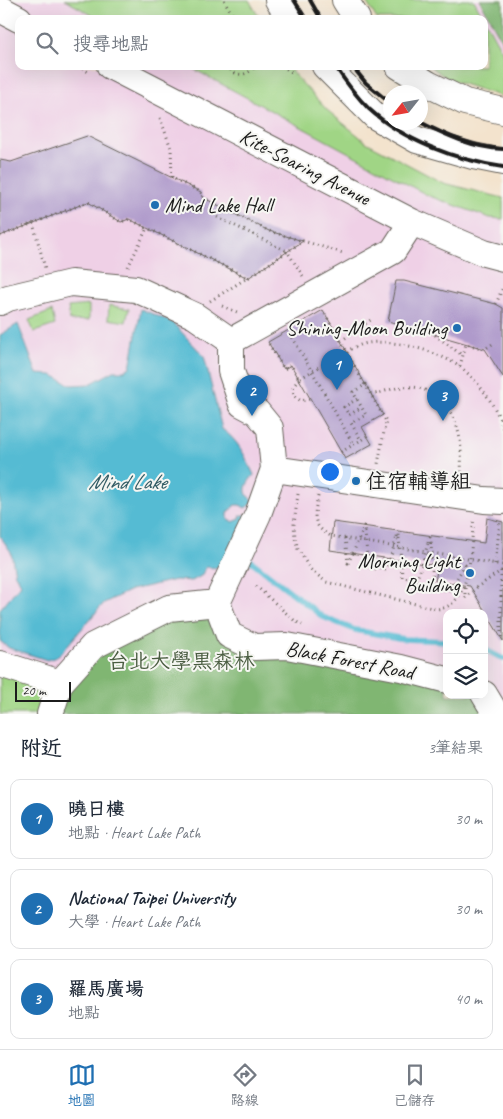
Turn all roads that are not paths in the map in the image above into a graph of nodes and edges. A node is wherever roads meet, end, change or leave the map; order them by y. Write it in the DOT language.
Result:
graph roads {
  1 [pos="278,0"];
  2 [pos="344,0"];
  3 [pos="0,9"];
  4 [pos="287,15"];
  5 [pos="354,15"];
  6 [pos="15,17"];
  7 [pos="118,70"];
  8 [pos="329,70"];
  9 [pos="405,70"];
  10 [pos="503,111"];
  11 [pos="503,162"];
  12 [pos="412,222"];
  13 [pos="503,258"];
  14 [pos="0,302"];
  15 [pos="231,341"];
  16 [pos="274,469"];
  17 [pos="502,511"];
  18 [pos="221,593"];
  19 [pos="0,664"];
  20 [pos="443,679"];
  21 [pos="60,683"];
  22 [pos="487,699"];
  23 [pos="50,714"];
  24 [pos="496,714"];
  1 -- 4 [label="street"];
  2 -- 5 [label="street"];
  3 -- 6 [label="street"];
  7 -- 12 [label="street, Kite-Soaring Avenue"];
  8 -- 11 [label="street"];
  9 -- 10 [label="street"];
  12 -- 13 [label="street, Kite-Soaring Avenue"];
  12 -- 15 [label="street"];
  14 -- 15 [label="street"];
  15 -- 16 [label="street"];
  16 -- 17 [label="street"];
  16 -- 18 [label="street"];
  18 -- 20 [label="street, Black Forest Road"];
  18 -- 21 [label="street"];
  19 -- 21 [label="street"];
  21 -- 23 [label="street"];
  22 -- 24 [label="street"];
}
